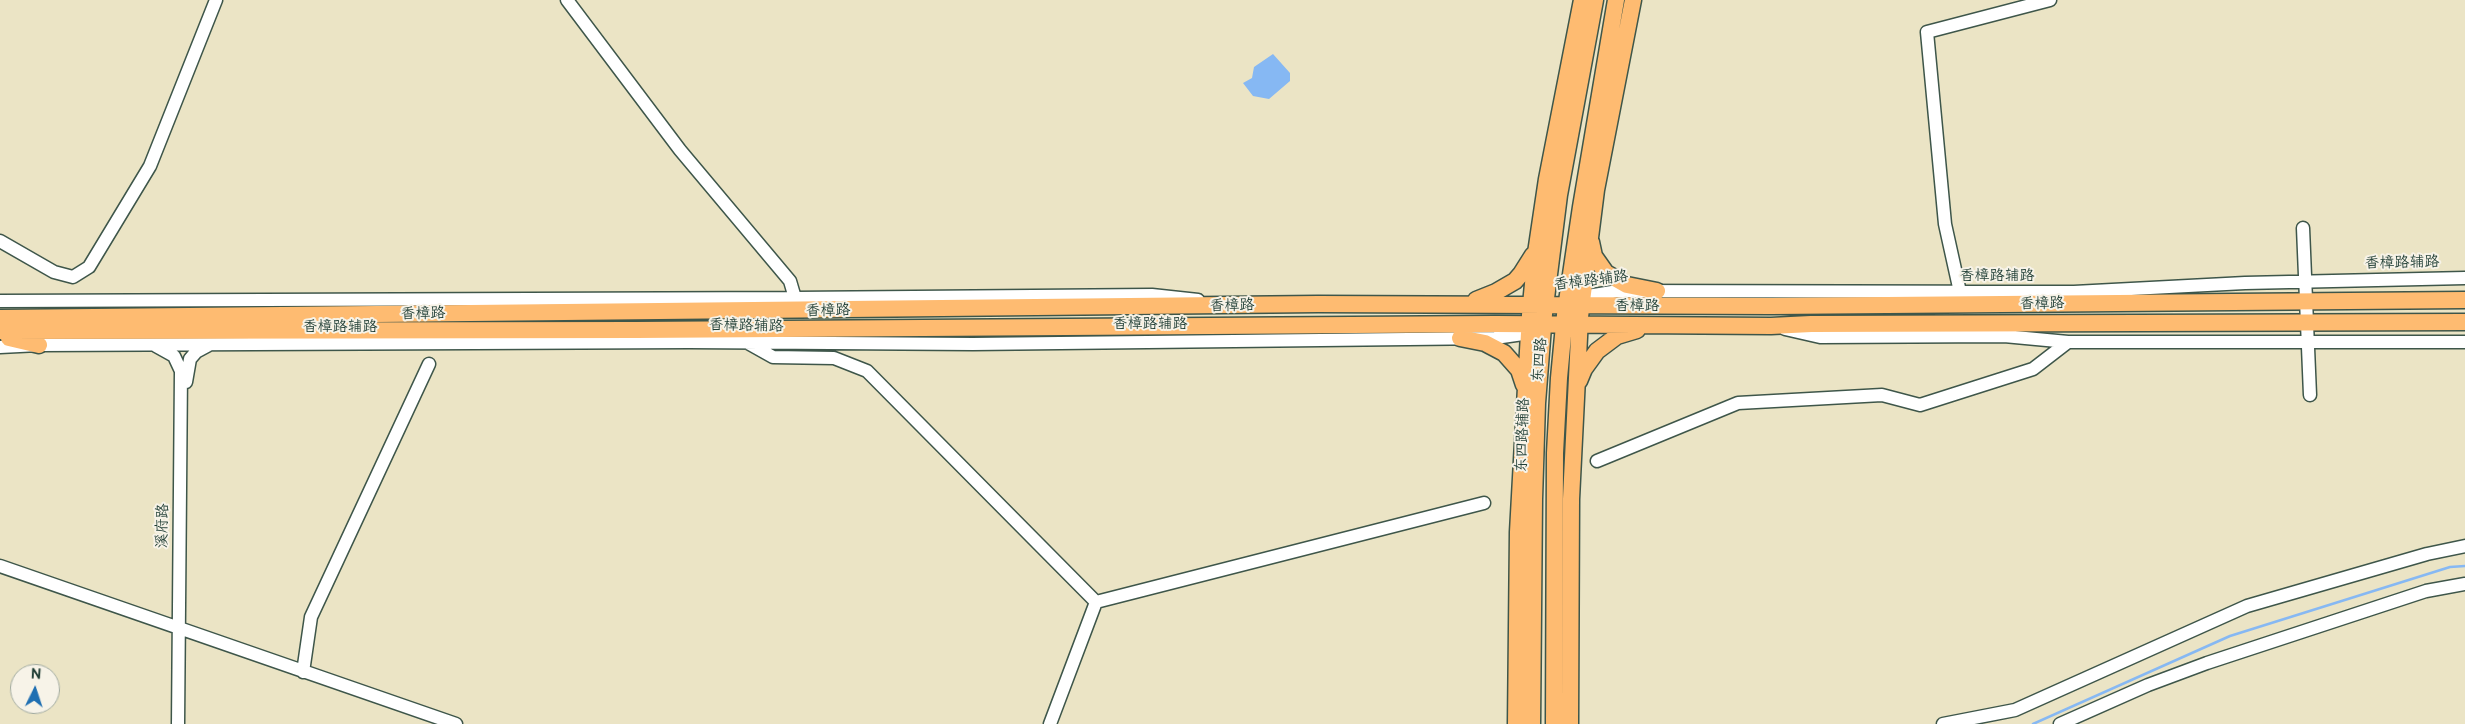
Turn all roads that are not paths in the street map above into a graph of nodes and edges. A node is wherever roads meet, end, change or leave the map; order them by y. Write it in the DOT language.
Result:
graph roads {
  1 [pos="216,0"];
  2 [pos="567,0"];
  3 [pos="1582,0"];
  4 [pos="1595,0"];
  5 [pos="1616,0"];
  6 [pos="1633,0"];
  7 [pos="2050,0"];
  8 [pos="1584,59"];
  9 [pos="1619,68"];
  10 [pos="1559,112"];
  11 [pos="1596,121"];
  12 [pos="1586,174"];
  13 [pos="2303,228"];
  14 [pos="1590,236"];
  15 [pos="1538,238"];
  16 [pos="0,241"];
  17 [pos="2465,278"];
  18 [pos="2305,281"];
  19 [pos="1657,291"];
  20 [pos="1960,292"];
  21 [pos="794,298"];
  22 [pos="0,300"];
  23 [pos="2465,300"];
  24 [pos="1574,302"];
  25 [pos="2306,302"];
  26 [pos="1460,304"];
  27 [pos="1540,304"];
  28 [pos="1230,305"];
  29 [pos="0,318"];
  30 [pos="2465,322"];
  31 [pos="2307,323"];
  32 [pos="1569,326"];
  33 [pos="1658,326"];
  34 [pos="1771,326"];
  35 [pos="1536,328"];
  36 [pos="636,330"];
  37 [pos="0,331"];
  38 [pos="0,335"];
  39 [pos="1460,338"];
  40 [pos="689,342"];
  41 [pos="746,342"];
  42 [pos="2068,342"];
  43 [pos="2465,342"];
  44 [pos="2308,343"];
  45 [pos="151,344"];
  46 [pos="214,344"];
  47 [pos="39,345"];
  48 [pos="0,347"];
  49 [pos="429,364"];
  50 [pos="1525,388"];
  51 [pos="2310,395"];
  52 [pos="1576,397"];
  53 [pos="1536,440"];
  54 [pos="1597,461"];
  55 [pos="1535,466"];
  56 [pos="1571,494"];
  57 [pos="1484,504"];
  58 [pos="1519,513"];
  59 [pos="1556,539"];
  60 [pos="2465,546"];
  61 [pos="0,566"];
  62 [pos="2465,584"];
  63 [pos="1096,602"];
  64 [pos="181,630"];
  65 [pos="303,672"];
  66 [pos="178,724"];
  67 [pos="183,724"];
  68 [pos="456,724"];
  69 [pos="1050,724"];
  70 [pos="1516,724"];
  71 [pos="1532,724"];
  72 [pos="1554,724"];
  73 [pos="1570,724"];
  74 [pos="1943,724"];
  75 [pos="2060,724"];
  1 -- 16 [label="street"];
  2 -- 21 [label="street"];
  3 -- 10 [label="main road"];
  4 -- 8 [label="main road, 东四路"];
  5 -- 11 [label="main road, 东四路"];
  6 -- 9 [label="main road"];
  7 -- 20 [label="street"];
  8 -- 10 [label="main road"];
  8 -- 27 [label="main road, 东四路"];
  9 -- 11 [label="main road"];
  9 -- 14 [label="main road"];
  10 -- 15 [label="main road"];
  11 -- 12 [label="main road, 东四路"];
  12 -- 14 [label="main road"];
  12 -- 24 [label="main road, 东四路"];
  13 -- 18 [label="street"];
  14 -- 19 [label="main road"];
  14 -- 24 [label="main road"];
  15 -- 26 [label="main road"];
  15 -- 27 [label="main road"];
  17 -- 18 [label="street, 香樟路辅路"];
  18 -- 20 [label="street, 香樟路辅路"];
  18 -- 25 [label="street"];
  19 -- 20 [label="street, 香樟路辅路"];
  19 -- 24 [label="street, 香樟路辅路"];
  21 -- 22 [label="street"];
  21 -- 28 [label="street"];
  23 -- 25 [label="main road, 香樟路"];
  24 -- 25 [label="main road, 香樟路"];
  24 -- 27 [label="main road, 香樟路"];
  24 -- 32 [label="main road, 东四路"];
  25 -- 31 [label="street"];
  26 -- 27 [label="main road, 香樟路"];
  26 -- 28 [label="main road, 香樟路"];
  27 -- 35 [label="main road, 东四路"];
  28 -- 29 [label="main road, 香樟路"];
  30 -- 31 [label="main road, 香樟路"];
  31 -- 34 [label="main road, 香樟路"];
  31 -- 44 [label="street"];
  32 -- 33 [label="main road, 香樟路"];
  32 -- 35 [label="main road, 香樟路"];
  32 -- 52 [label="main road"];
  32 -- 59 [label="main road, 东四路"];
  33 -- 34 [label="main road, 香樟路"];
  33 -- 52 [label="main road"];
  34 -- 42 [label="street, 香樟路"];
  35 -- 36 [label="main road, 香樟路"];
  35 -- 39 [label="street, 香樟路辅路"];
  35 -- 50 [label="main road, 东四路辅路"];
  35 -- 53 [label="main road, 东四路"];
  36 -- 37 [label="main road, 香樟路"];
  36 -- 40 [label="main road"];
  38 -- 47 [label="main road"];
  39 -- 41 [label="street, 香樟路辅路"];
  39 -- 50 [label="main road"];
  40 -- 41 [label="street, 香樟路辅路"];
  40 -- 46 [label="street, 香樟路辅路"];
  41 -- 63 [label="street"];
  42 -- 44 [label="street, 香樟路"];
  42 -- 54 [label="street"];
  43 -- 44 [label="street, 香樟路"];
  44 -- 51 [label="street"];
  45 -- 46 [label="street, 香樟路辅路"];
  45 -- 47 [label="street, 香樟路辅路"];
  45 -- 64 [label="street, 溪府路"];
  46 -- 64 [label="street, 溪府路"];
  47 -- 48 [label="street, 香樟路辅路"];
  49 -- 65 [label="street"];
  50 -- 53 [label="main road"];
  50 -- 58 [label="main road, 东四路辅路"];
  52 -- 56 [label="main road"];
  53 -- 55 [label="main road, 东四路"];
  55 -- 58 [label="main road"];
  55 -- 71 [label="main road, 东四路"];
  56 -- 59 [label="main road"];
  56 -- 73 [label="main road"];
  57 -- 63 [label="street"];
  58 -- 70 [label="main road, 东四路辅路"];
  59 -- 72 [label="main road, 东四路"];
  60 -- 74 [label="street"];
  61 -- 64 [label="street"];
  62 -- 75 [label="street"];
  63 -- 69 [label="street"];
  64 -- 65 [label="street"];
  64 -- 66 [label="street, 溪府路"];
  64 -- 67 [label="street, 溪府路"];
  65 -- 68 [label="street"];
}
